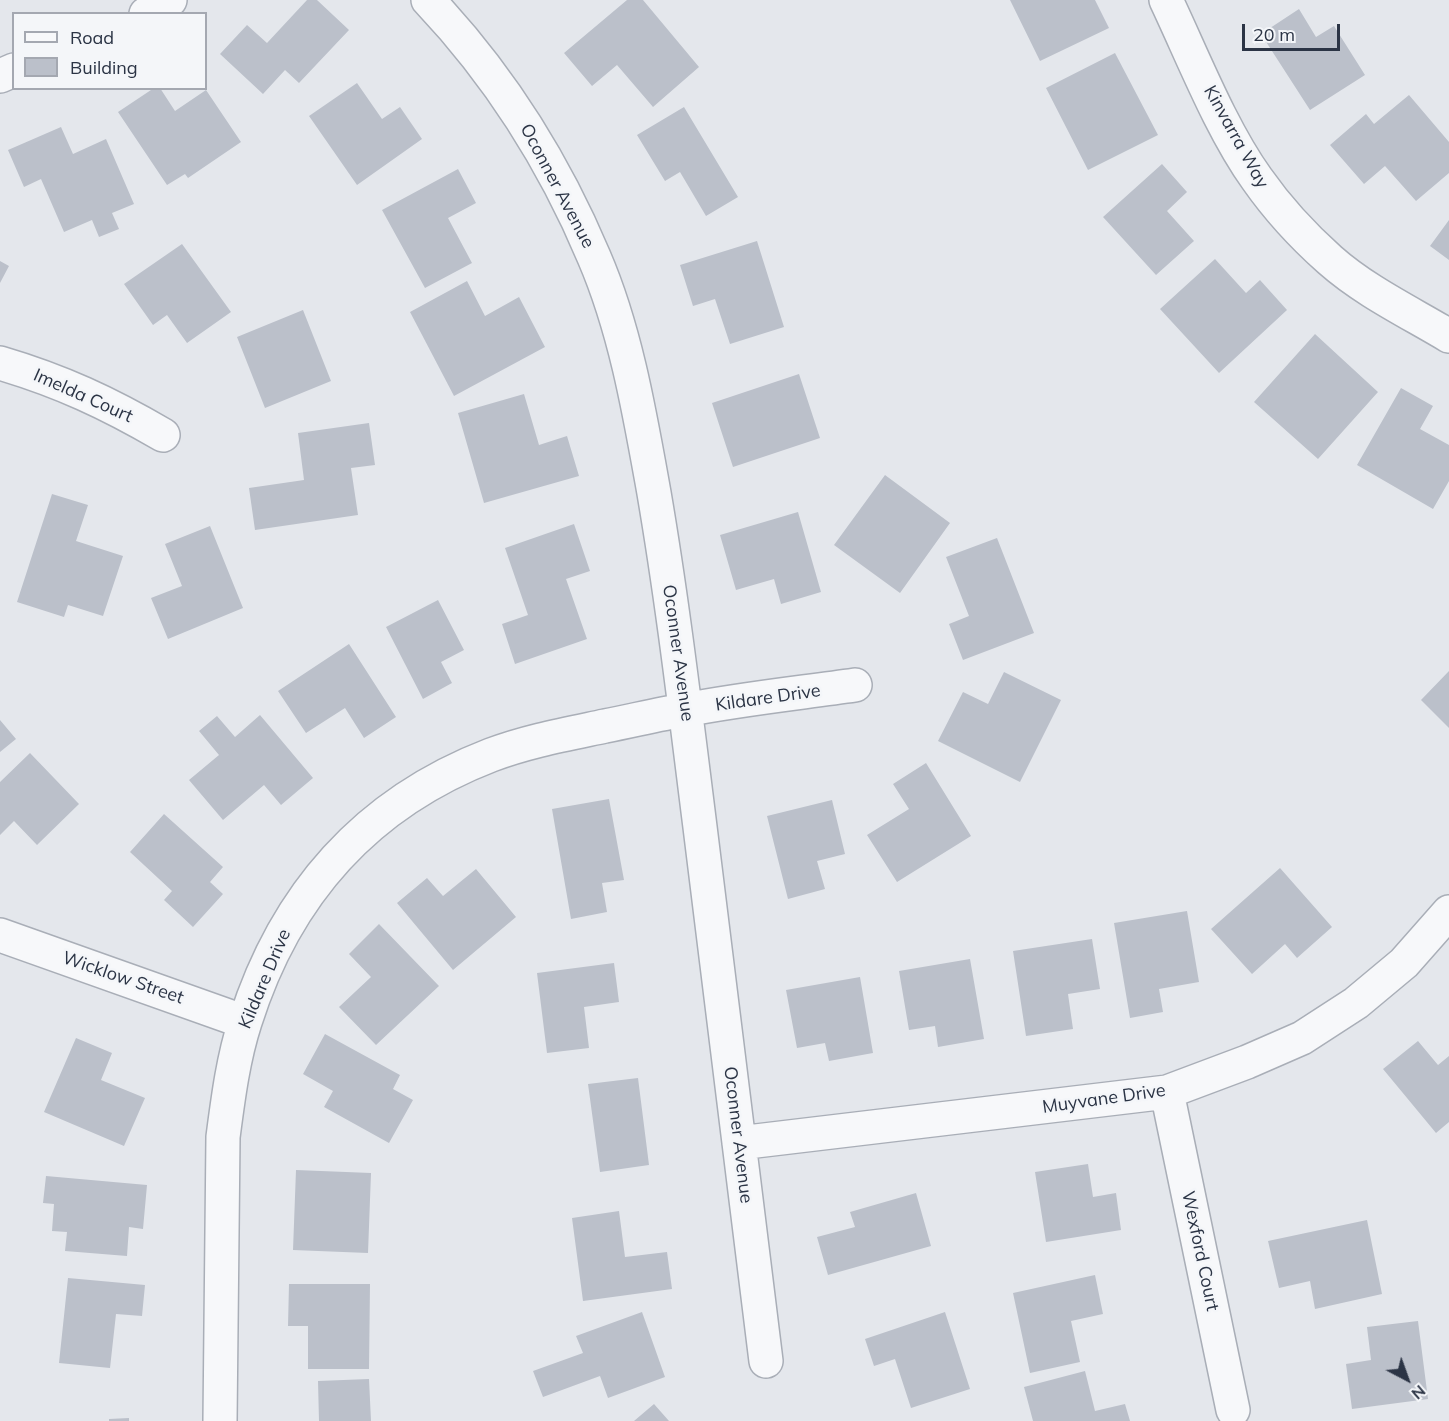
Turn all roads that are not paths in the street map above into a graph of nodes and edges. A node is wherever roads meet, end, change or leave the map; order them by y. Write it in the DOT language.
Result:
graph roads {
  1 [pos="170,0"];
  2 [pos="428,0"];
  3 [pos="1167,0"];
  4 [pos="149,12"];
  5 [pos="1449,336"];
  6 [pos="0,363"];
  7 [pos="162,435"];
  8 [pos="855,685"];
  9 [pos="686,709"];
  10 [pos="1449,912"];
  11 [pos="0,935"];
  12 [pos="245,1022"];
  13 [pos="1167,1092"];
  14 [pos="739,1143"];
  15 [pos="766,1361"];
  16 [pos="1233,1410"];
  17 [pos="220,1421"];
  1 -- 4 [label="street"];
  2 -- 9 [label="street, Oconner Avenue"];
  3 -- 5 [label="street, Kinvarra Way"];
  6 -- 7 [label="street, Imelda Court"];
  8 -- 9 [label="street, Kildare Drive"];
  9 -- 12 [label="street, Kildare Drive"];
  9 -- 14 [label="street, Oconner Avenue"];
  10 -- 13 [label="street, Muyvane Drive"];
  11 -- 12 [label="street, Wicklow Street"];
  12 -- 17 [label="street, Kildare Drive"];
  13 -- 14 [label="street, Muyvane Drive"];
  13 -- 16 [label="street, Wexford Court"];
  14 -- 15 [label="street, Oconner Avenue"];
}
